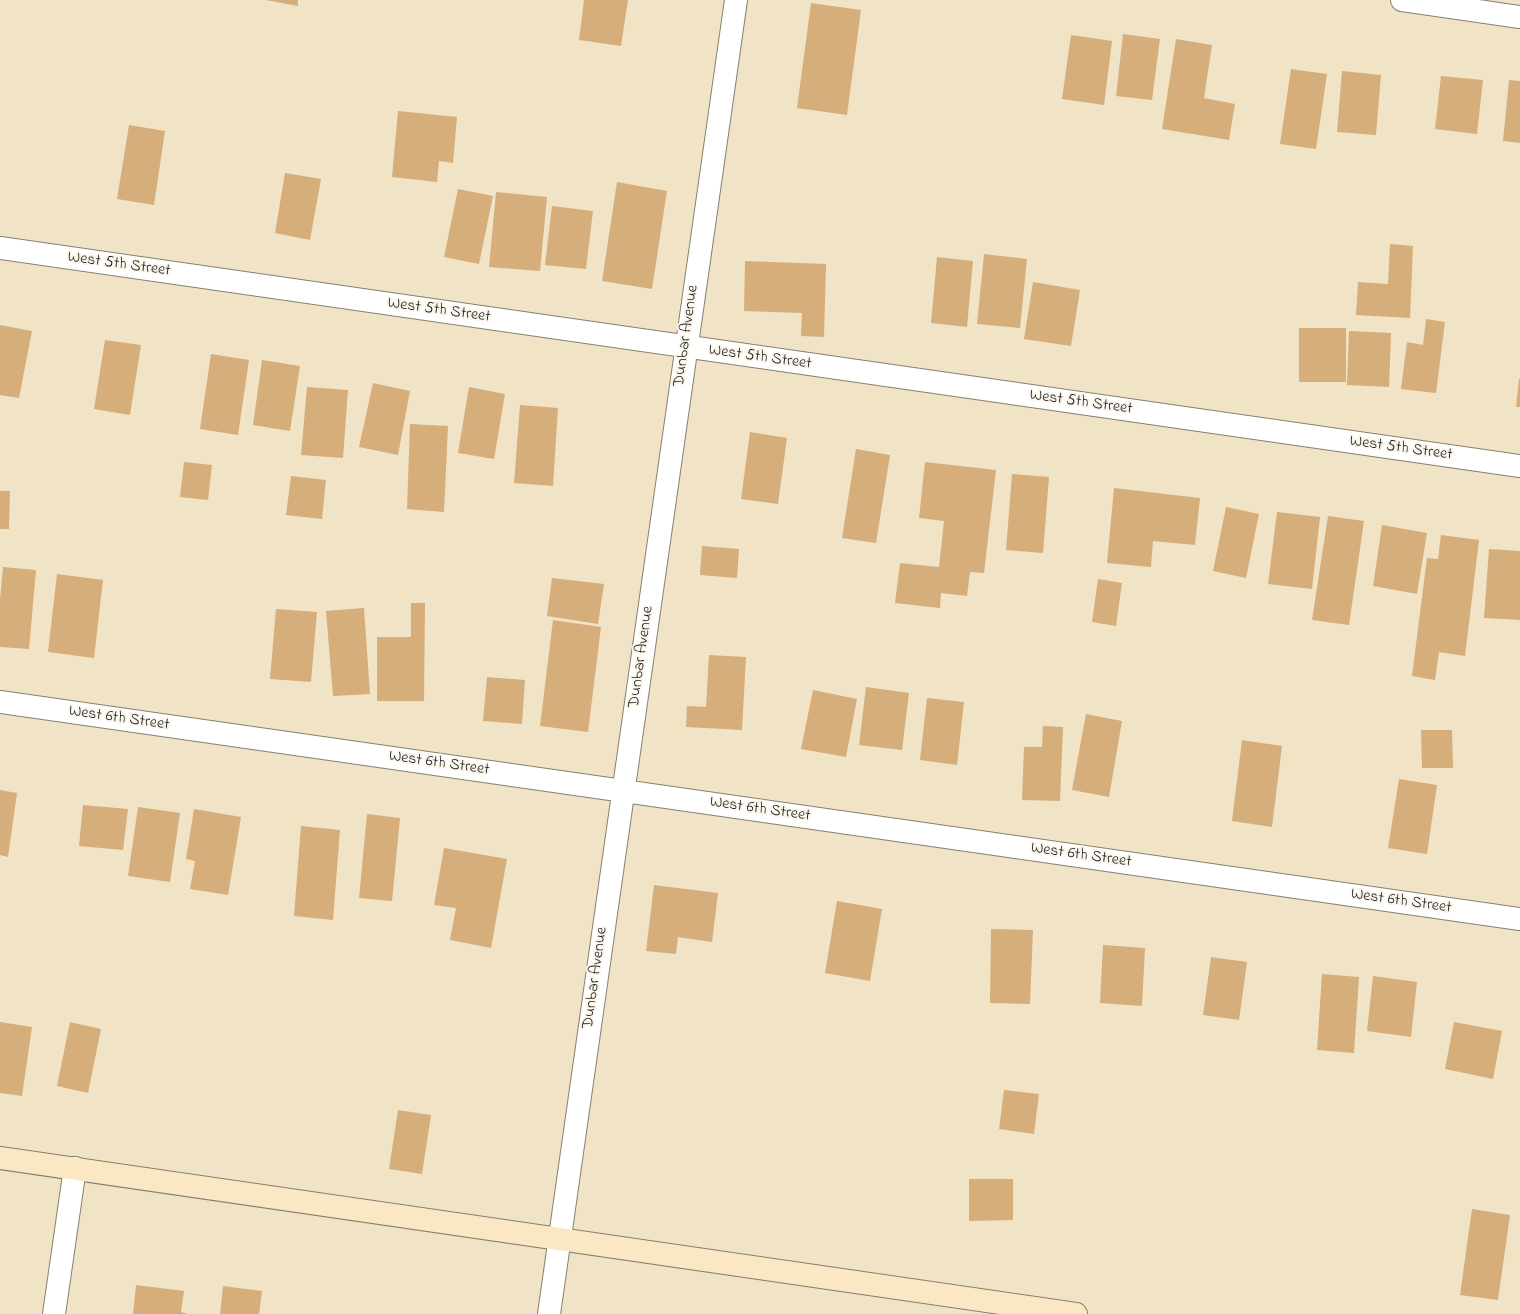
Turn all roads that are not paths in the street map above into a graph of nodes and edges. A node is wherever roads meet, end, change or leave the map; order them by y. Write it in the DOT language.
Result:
graph roads {
  1 [pos="736,0"];
  2 [pos="1402,0"];
  3 [pos="1520,17"];
  4 [pos="0,248"];
  5 [pos="686,347"];
  6 [pos="1520,466"];
  7 [pos="0,702"];
  8 [pos="623,790"];
  9 [pos="1520,919"];
  10 [pos="0,1158"];
  11 [pos="75,1168"];
  12 [pos="560,1239"];
  13 [pos="1040,1311"];
  14 [pos="54,1314"];
  15 [pos="549,1314"];
  16 [pos="1076,1314"];
  1 -- 5 [label="street, Dunbar Avenue"];
  2 -- 3 [label="street"];
  4 -- 5 [label="street, West 5th Street"];
  5 -- 6 [label="street, West 5th Street"];
  5 -- 8 [label="street, Dunbar Avenue"];
  7 -- 8 [label="street, West 6th Street"];
  8 -- 9 [label="street, West 6th Street"];
  8 -- 12 [label="street, Dunbar Avenue"];
  10 -- 11 [label="main road"];
  11 -- 12 [label="main road"];
  11 -- 14 [label="street"];
  12 -- 13 [label="main road"];
  12 -- 15 [label="street, Dunbar Avenue"];
  13 -- 16 [label="main road"];
}
